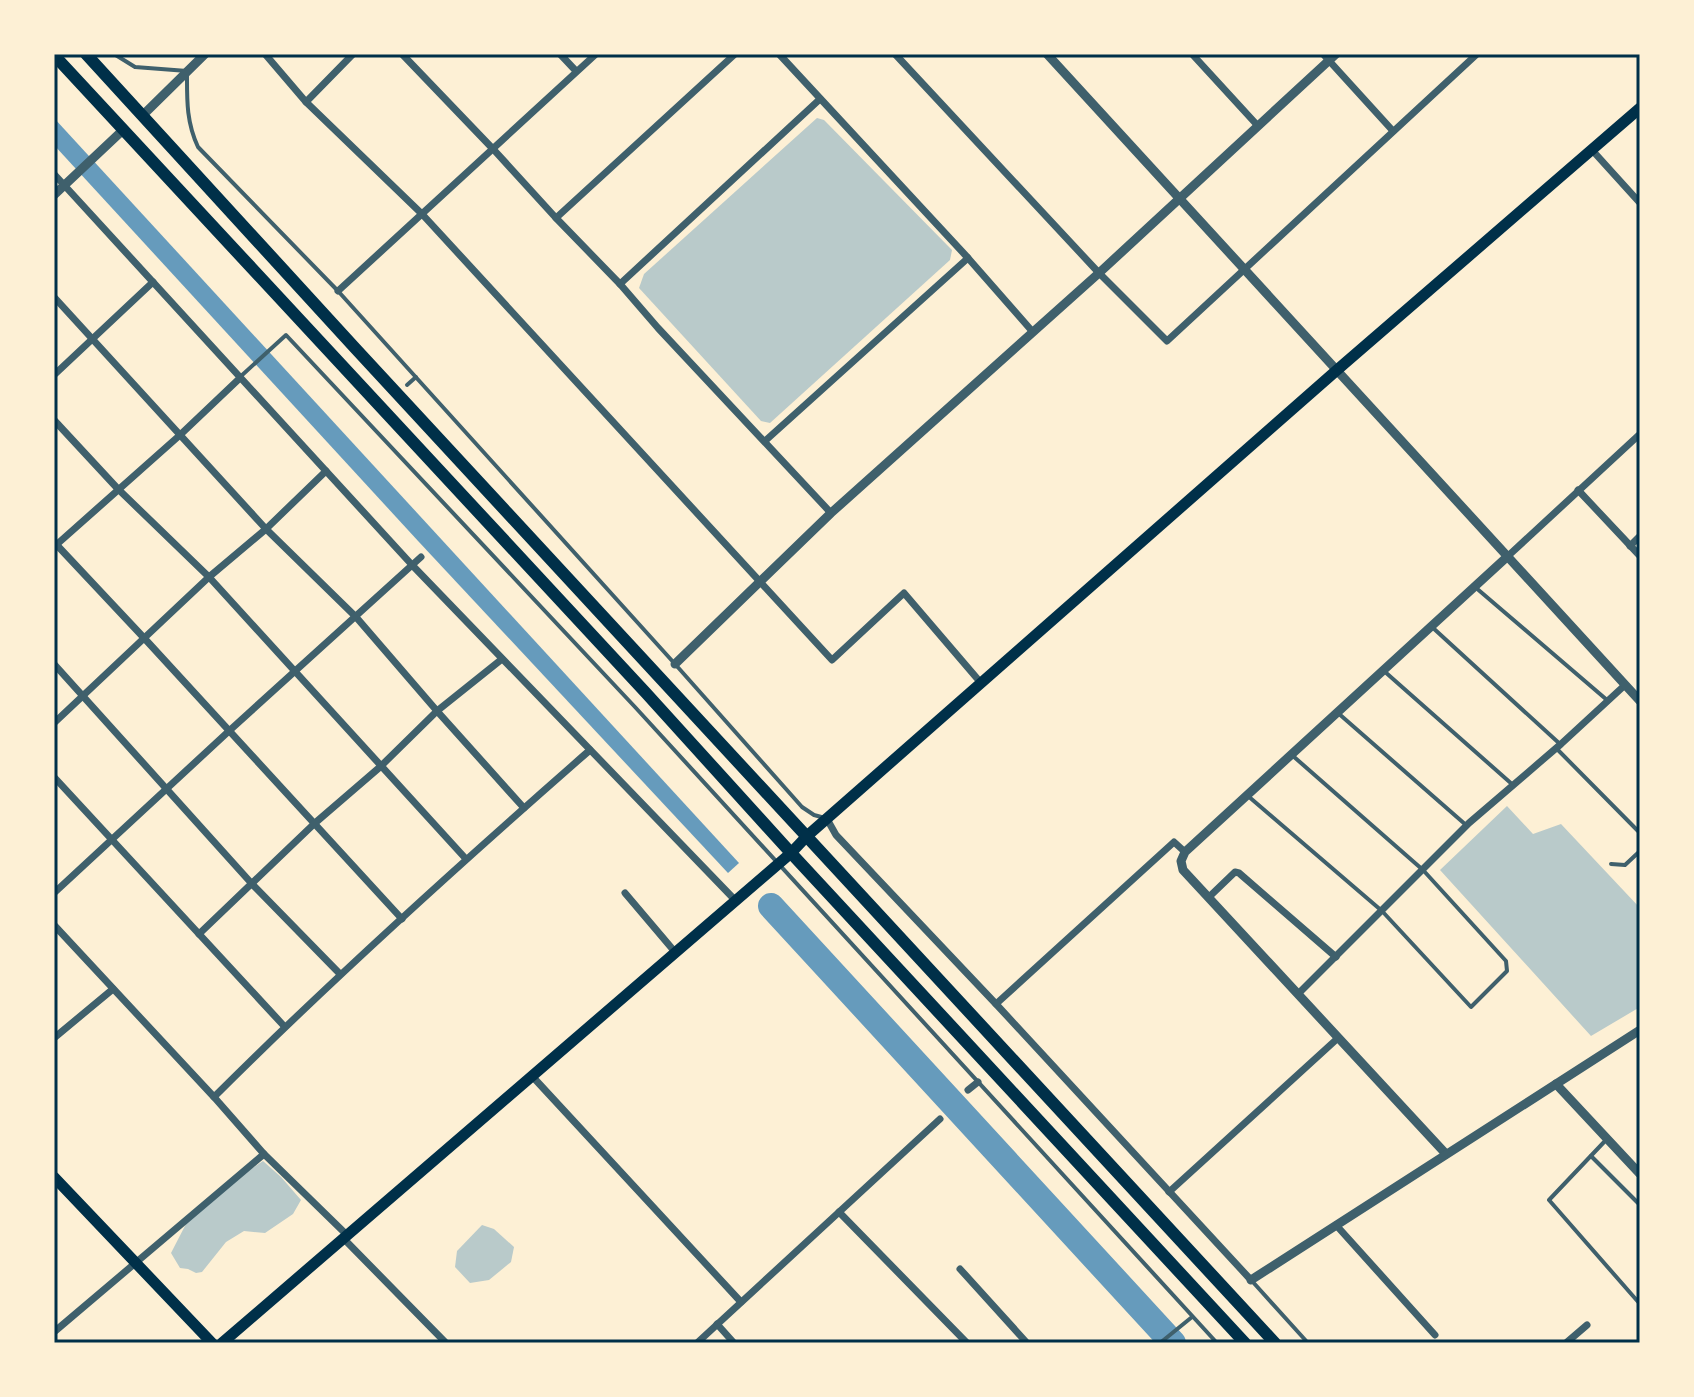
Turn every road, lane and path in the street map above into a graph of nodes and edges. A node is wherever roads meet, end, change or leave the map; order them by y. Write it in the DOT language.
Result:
graph roads {
  1 [pos="86,54"];
  2 [pos="114,54"];
  3 [pos="205,54"];
  4 [pos="265,54"];
  5 [pos="353,54"];
  6 [pos="402,54"];
  7 [pos="560,54"];
  8 [pos="596,54"];
  9 [pos="735,54"];
  10 [pos="779,54"];
  11 [pos="895,54"];
  12 [pos="1047,54"];
  13 [pos="1192,54"];
  14 [pos="1477,54"];
  15 [pos="54,55"];
  16 [pos="1329,56"];
  17 [pos="187,71"];
  18 [pos="576,71"];
  19 [pos="820,99"];
  20 [pos="306,102"];
  21 [pos="1640,108"];
  22 [pos="143,115"];
  23 [pos="1258,126"];
  24 [pos="123,130"];
  25 [pos="1393,131"];
  26 [pos="494,150"];
  27 [pos="1592,150"];
  28 [pos="54,174"];
  29 [pos="67,183"];
  30 [pos="54,195"];
  31 [pos="1179,198"];
  32 [pos="1640,203"];
  33 [pos="422,214"];
  34 [pos="556,218"];
  35 [pos="968,258"];
  36 [pos="1246,269"];
  37 [pos="1099,273"];
  38 [pos="153,282"];
  39 [pos="620,284"];
  40 [pos="338,291"];
  41 [pos="54,297"];
  42 [pos="1032,331"];
  43 [pos="93,340"];
  44 [pos="1337,370"];
  45 [pos="54,375"];
  46 [pos="416,377"];
  47 [pos="240,378"];
  48 [pos="407,385"];
  49 [pos="374,414"];
  50 [pos="54,420"];
  51 [pos="366,421"];
  52 [pos="1640,434"];
  53 [pos="180,435"];
  54 [pos="765,441"];
  55 [pos="326,471"];
  56 [pos="118,489"];
  57 [pos="1578,490"];
  58 [pos="831,513"];
  59 [pos="266,529"];
  60 [pos="1640,536"];
  61 [pos="55,545"];
  62 [pos="1630,546"];
  63 [pos="1508,556"];
  64 [pos="1640,556"];
  65 [pos="421,557"];
  66 [pos="413,566"];
  67 [pos="209,577"];
  68 [pos="759,582"];
  69 [pos="1475,587"];
  70 [pos="356,617"];
  71 [pos="1432,627"];
  72 [pos="145,639"];
  73 [pos="502,659"];
  74 [pos="54,664"];
  75 [pos="675,664"];
  76 [pos="1384,671"];
  77 [pos="296,672"];
  78 [pos="981,683"];
  79 [pos="1625,685"];
  80 [pos="81,696"];
  81 [pos="1607,701"];
  82 [pos="1640,701"];
  83 [pos="437,711"];
  84 [pos="1338,713"];
  85 [pos="54,723"];
  86 [pos="229,731"];
  87 [pos="1558,746"];
  88 [pos="590,750"];
  89 [pos="1292,755"];
  90 [pos="380,767"];
  91 [pos="54,777"];
  92 [pos="1513,785"];
  93 [pos="167,789"];
  94 [pos="1248,796"];
  95 [pos="524,808"];
  96 [pos="827,819"];
  97 [pos="315,823"];
  98 [pos="1467,826"];
  99 [pos="1640,833"];
  100 [pos="807,836"];
  101 [pos="112,839"];
  102 [pos="1640,851"];
  103 [pos="1185,852"];
  104 [pos="791,853"];
  105 [pos="466,859"];
  106 [pos="778,863"];
  107 [pos="1611,864"];
  108 [pos="1423,870"];
  109 [pos="253,885"];
  110 [pos="54,893"];
  111 [pos="625,893"];
  112 [pos="1209,897"];
  113 [pos="735,900"];
  114 [pos="1382,911"];
  115 [pos="402,919"];
  116 [pos="54,925"];
  117 [pos="199,934"];
  118 [pos="675,952"];
  119 [pos="1336,957"];
  120 [pos="340,974"];
  121 [pos="113,989"];
  122 [pos="1298,994"];
  123 [pos="996,1004"];
  124 [pos="284,1026"];
  125 [pos="1640,1030"];
  126 [pos="54,1038"];
  127 [pos="1338,1038"];
  128 [pos="532,1076"];
  129 [pos="978,1082"];
  130 [pos="1556,1084"];
  131 [pos="968,1090"];
  132 [pos="214,1097"];
  133 [pos="940,1119"];
  134 [pos="1607,1139"];
  135 [pos="264,1154"];
  136 [pos="1446,1154"];
  137 [pos="1591,1156"];
  138 [pos="1640,1174"];
  139 [pos="54,1177"];
  140 [pos="1169,1192"];
  141 [pos="1640,1205"];
  142 [pos="839,1212"];
  143 [pos="1336,1225"];
  144 [pos="346,1238"];
  145 [pos="134,1263"];
  146 [pos="960,1269"];
  147 [pos="1251,1280"];
  148 [pos="741,1302"];
  149 [pos="1640,1304"];
  150 [pos="1192,1317"];
  151 [pos="717,1324"];
  152 [pos="1587,1325"];
  153 [pos="54,1332"];
  154 [pos="1435,1335"];
  155 [pos="212,1343"];
  156 [pos="222,1343"];
  157 [pos="446,1343"];
  158 [pos="697,1343"];
  159 [pos="734,1343"];
  160 [pos="967,1343"];
  161 [pos="1027,1343"];
  162 [pos="1160,1343"];
  163 [pos="1217,1343"];
  164 [pos="1245,1343"];
  165 [pos="1275,1343"];
  166 [pos="1308,1343"];
  167 [pos="1566,1343"];
  1 -- 22 [label="highway"];
  2 -- 17 [label="lane"];
  3 -- 17 [label="street"];
  4 -- 20 [label="street"];
  5 -- 20 [label="street"];
  6 -- 26 [label="street"];
  7 -- 18 [label="street"];
  8 -- 18 [label="street"];
  9 -- 34 [label="street"];
  10 -- 19 [label="street"];
  11 -- 37 [label="street"];
  12 -- 31 [label="street"];
  13 -- 23 [label="street"];
  14 -- 25 [label="street"];
  15 -- 24 [label="highway"];
  16 -- 23 [label="street"];
  16 -- 25 [label="street"];
  17 -- 22 [label="street"];
  17 -- 40 [label="lane"];
  18 -- 26 [label="street"];
  19 -- 35 [label="street"];
  19 -- 39 [label="street"];
  20 -- 33 [label="street"];
  21 -- 27 [label="main road"];
  22 -- 100 [label="highway"];
  23 -- 31 [label="street"];
  24 -- 29 [label="street"];
  24 -- 104 [label="highway"];
  25 -- 36 [label="street"];
  26 -- 33 [label="street"];
  26 -- 34 [label="street"];
  27 -- 32 [label="street"];
  27 -- 44 [label="main road"];
  28 -- 29 [label="street"];
  29 -- 30 [label="street"];
  29 -- 38 [label="street"];
  31 -- 36 [label="street"];
  31 -- 37 [label="street"];
  33 -- 40 [label="street"];
  33 -- 68 [label="street"];
  34 -- 39 [label="street"];
  35 -- 42 [label="street"];
  35 -- 54 [label="street"];
  36 -- 37 [label="street"];
  36 -- 44 [label="street"];
  37 -- 42 [label="street"];
  38 -- 43 [label="street"];
  38 -- 47 [label="street"];
  39 -- 54 [label="street"];
  40 -- 46 [label="lane"];
  41 -- 43 [label="street"];
  42 -- 58 [label="street"];
  43 -- 45 [label="street"];
  43 -- 53 [label="street"];
  44 -- 63 [label="street"];
  44 -- 78 [label="main road"];
  46 -- 48 [label="lane"];
  46 -- 75 [label="lane"];
  47 -- 51 [label="lane"];
  47 -- 53 [label="street"];
  47 -- 55 [label="street"];
  49 -- 51 [label="lane"];
  50 -- 56 [label="street"];
  51 -- 106 [label="lane"];
  52 -- 57 [label="street"];
  53 -- 56 [label="street"];
  53 -- 59 [label="street"];
  54 -- 58 [label="street"];
  55 -- 59 [label="street"];
  55 -- 66 [label="street"];
  56 -- 61 [label="street"];
  56 -- 67 [label="street"];
  57 -- 62 [label="street"];
  57 -- 63 [label="street"];
  58 -- 68 [label="street"];
  59 -- 67 [label="street"];
  59 -- 70 [label="street"];
  60 -- 62 [label="street"];
  61 -- 72 [label="street"];
  62 -- 64 [label="street"];
  63 -- 69 [label="street"];
  63 -- 79 [label="street"];
  65 -- 66 [label="street"];
  66 -- 70 [label="street"];
  66 -- 73 [label="street"];
  67 -- 72 [label="street"];
  67 -- 77 [label="street"];
  68 -- 75 [label="street"];
  68 -- 78 [label="street"];
  69 -- 71 [label="street"];
  69 -- 81 [label="lane"];
  70 -- 77 [label="street"];
  70 -- 83 [label="street"];
  71 -- 76 [label="street"];
  71 -- 87 [label="lane"];
  72 -- 80 [label="street"];
  72 -- 86 [label="street"];
  73 -- 83 [label="street"];
  73 -- 88 [label="street"];
  74 -- 80 [label="street"];
  75 -- 96 [label="lane"];
  76 -- 84 [label="street"];
  76 -- 92 [label="lane"];
  77 -- 86 [label="street"];
  77 -- 90 [label="street"];
  78 -- 96 [label="main road"];
  79 -- 81 [label="street"];
  79 -- 82 [label="street"];
  80 -- 85 [label="street"];
  80 -- 93 [label="street"];
  81 -- 87 [label="street"];
  83 -- 90 [label="street"];
  83 -- 95 [label="street"];
  84 -- 89 [label="street"];
  84 -- 98 [label="lane"];
  86 -- 93 [label="street"];
  86 -- 97 [label="street"];
  87 -- 92 [label="street"];
  87 -- 99 [label="lane"];
  88 -- 95 [label="street"];
  88 -- 113 [label="street"];
  89 -- 94 [label="street"];
  89 -- 108 [label="lane"];
  90 -- 97 [label="street"];
  90 -- 105 [label="street"];
  91 -- 101 [label="street"];
  92 -- 98 [label="street"];
  93 -- 101 [label="street"];
  93 -- 109 [label="street"];
  94 -- 103 [label="street"];
  94 -- 114 [label="lane"];
  95 -- 105 [label="street"];
  96 -- 100 [label="main road"];
  96 -- 123 [label="street"];
  97 -- 109 [label="street"];
  97 -- 115 [label="street"];
  98 -- 108 [label="street"];
  100 -- 104 [label="main road"];
  100 -- 165 [label="highway"];
  101 -- 110 [label="street"];
  101 -- 117 [label="street"];
  102 -- 107 [label="lane"];
  103 -- 112 [label="street"];
  103 -- 123 [label="street"];
  104 -- 106 [label="main road"];
  104 -- 164 [label="highway"];
  105 -- 115 [label="street"];
  106 -- 113 [label="main road"];
  106 -- 129 [label="lane"];
  108 -- 114 [label="street"];
  108 -- 114 [label="lane"];
  109 -- 117 [label="street"];
  109 -- 120 [label="street"];
  111 -- 118 [label="street"];
  112 -- 119 [label="street"];
  112 -- 122 [label="street"];
  113 -- 118 [label="main road"];
  114 -- 119 [label="street"];
  115 -- 120 [label="street"];
  116 -- 121 [label="street"];
  117 -- 124 [label="street"];
  118 -- 128 [label="main road"];
  119 -- 122 [label="street"];
  120 -- 124 [label="street"];
  121 -- 126 [label="street"];
  121 -- 132 [label="street"];
  122 -- 127 [label="street"];
  123 -- 140 [label="street"];
  124 -- 132 [label="street"];
  125 -- 130 [label="street"];
  127 -- 136 [label="street"];
  127 -- 140 [label="street"];
  128 -- 144 [label="main road"];
  128 -- 148 [label="street"];
  129 -- 131 [label="street"];
  129 -- 150 [label="lane"];
  130 -- 134 [label="street"];
  130 -- 136 [label="street"];
  132 -- 135 [label="street"];
  133 -- 142 [label="street"];
  134 -- 137 [label="lane"];
  134 -- 138 [label="street"];
  135 -- 144 [label="street"];
  135 -- 145 [label="street"];
  136 -- 143 [label="street"];
  137 -- 141 [label="lane"];
  137 -- 149 [label="lane"];
  139 -- 145 [label="main road"];
  140 -- 147 [label="street"];
  142 -- 148 [label="street"];
  142 -- 160 [label="street"];
  143 -- 147 [label="street"];
  143 -- 154 [label="street"];
  144 -- 156 [label="main road"];
  144 -- 157 [label="street"];
  145 -- 153 [label="street"];
  145 -- 155 [label="main road"];
  146 -- 161 [label="street"];
  147 -- 166 [label="lane"];
  148 -- 151 [label="street"];
  150 -- 162 [label="lane"];
  150 -- 163 [label="lane"];
  151 -- 158 [label="street"];
  151 -- 159 [label="street"];
  152 -- 167 [label="street"];
}
